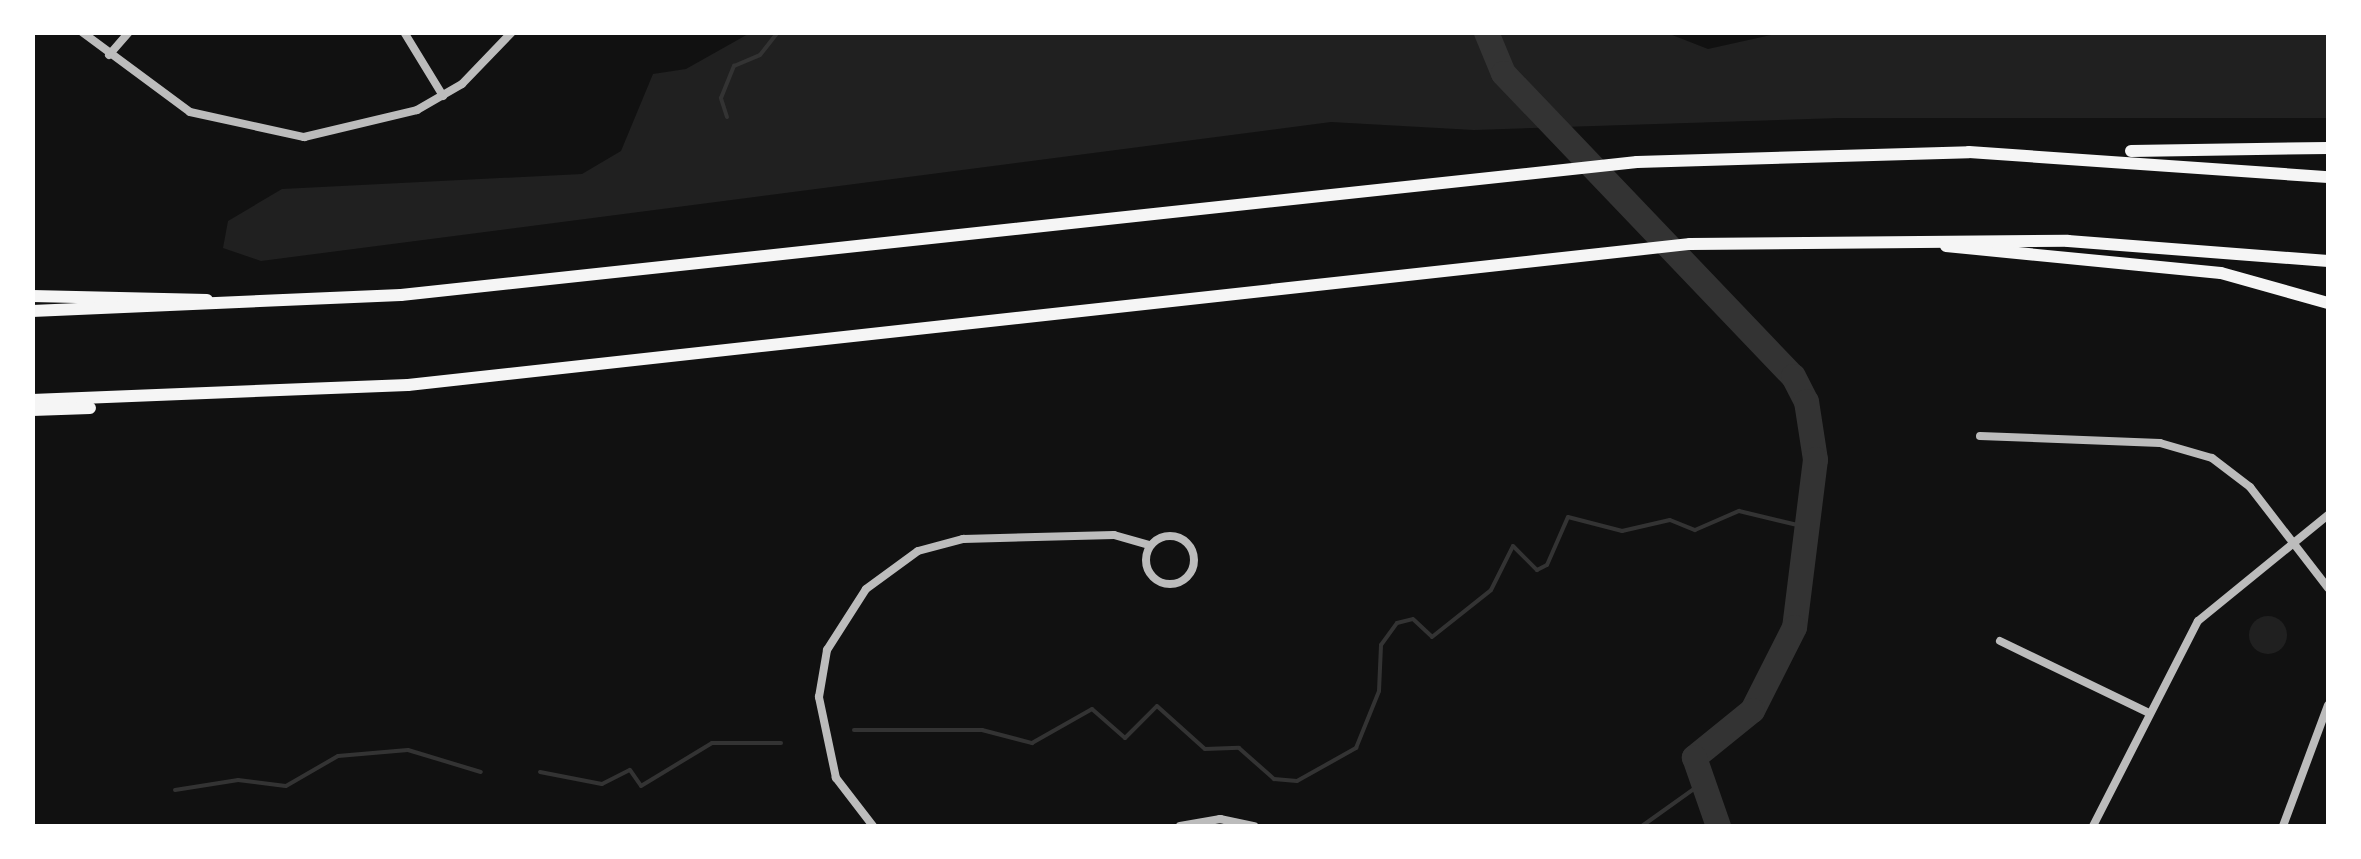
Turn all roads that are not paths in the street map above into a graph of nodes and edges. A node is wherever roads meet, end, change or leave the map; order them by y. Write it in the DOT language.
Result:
graph roads {
  1 [pos="82,32"];
  2 [pos="129,32"];
  3 [pos="404,32"];
  4 [pos="512,32"];
  5 [pos="109,55"];
  6 [pos="444,96"];
  7 [pos="2328,148"];
  8 [pos="1969,152"];
  9 [pos="2328,177"];
  10 [pos="1894,239"];
  11 [pos="2328,262"];
  12 [pos="32,296"];
  13 [pos="310,302"];
  14 [pos="2328,304"];
  15 [pos="32,310"];
  16 [pos="310,393"];
  17 [pos="32,400"];
  18 [pos="32,410"];
  19 [pos="1980,436"];
  20 [pos="2328,515"];
  21 [pos="2292,542"];
  22 [pos="1150,545"];
  23 [pos="2328,588"];
  24 [pos="2000,641"];
  25 [pos="2328,705"];
  26 [pos="2147,712"];
  27 [pos="872,826"];
  28 [pos="1180,826"];
  29 [pos="1254,826"];
  30 [pos="2093,826"];
  31 [pos="2286,826"];
  1 -- 5 [label="street"];
  2 -- 5 [label="street"];
  3 -- 6 [label="street"];
  4 -- 6 [label="street"];
  5 -- 6 [label="street"];
  7 -- 8 [label="highway"];
  8 -- 9 [label="highway"];
  8 -- 13 [label="highway"];
  10 -- 11 [label="highway"];
  10 -- 14 [label="highway"];
  10 -- 16 [label="highway"];
  12 -- 13 [label="highway"];
  13 -- 15 [label="highway"];
  16 -- 17 [label="highway"];
  16 -- 18 [label="highway"];
  19 -- 21 [label="street"];
  20 -- 21 [label="street"];
  21 -- 23 [label="street"];
  21 -- 26 [label="street"];
  22 -- 22 [label="street"];
  22 -- 27 [label="street"];
  24 -- 26 [label="street"];
  25 -- 31 [label="street"];
  26 -- 30 [label="street"];
  28 -- 29 [label="street"];
}
